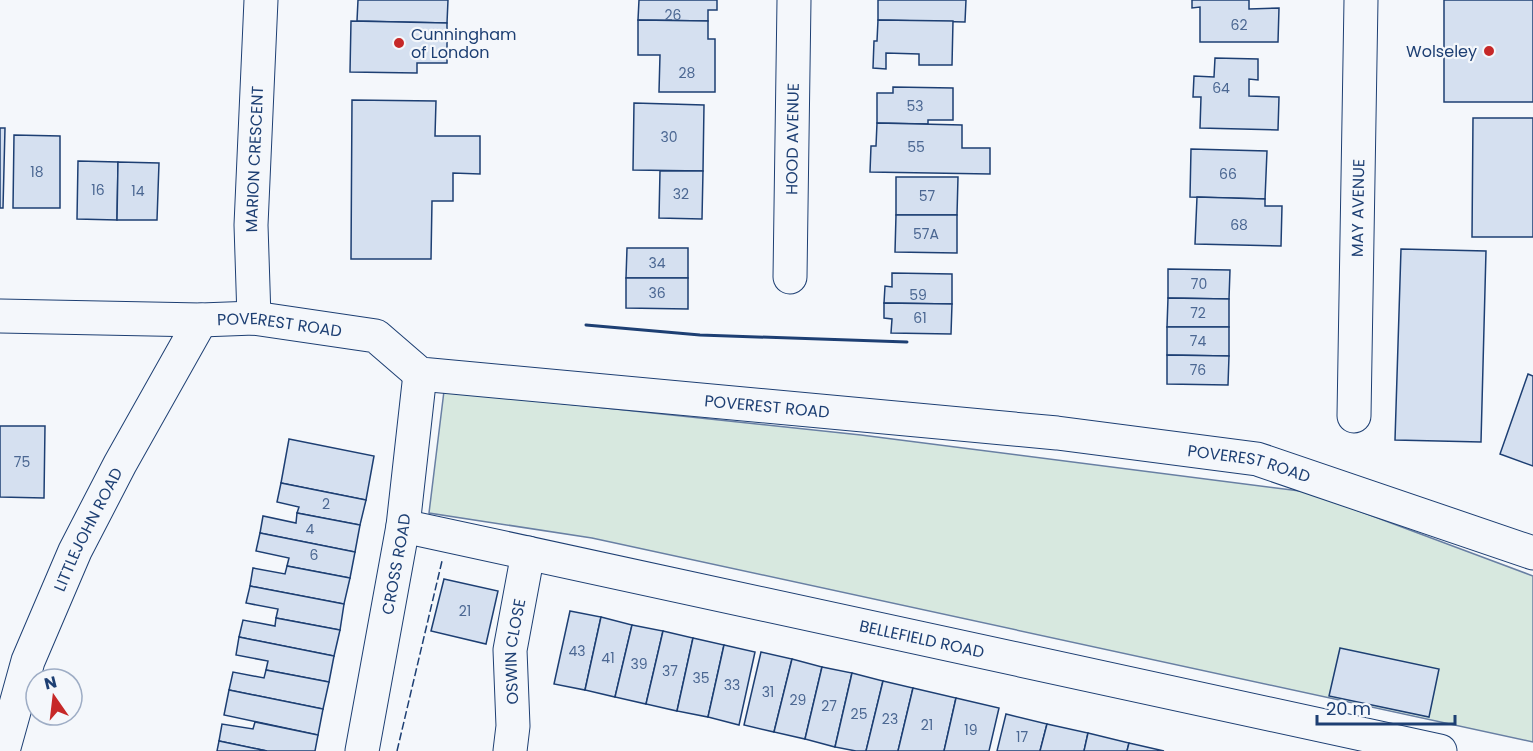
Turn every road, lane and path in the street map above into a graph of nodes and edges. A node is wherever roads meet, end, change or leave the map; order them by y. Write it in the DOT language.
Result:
graph roads {
  1 [pos="261,0"];
  2 [pos="794,0"];
  3 [pos="1361,0"];
  4 [pos="790,277"];
  5 [pos="0,316"];
  6 [pos="254,318"];
  7 [pos="201,320"];
  8 [pos="420,374"];
  9 [pos="1354,416"];
  10 [pos="403,526"];
  11 [pos="528,553"];
  12 [pos="1533,553"];
  13 [pos="3,751"];
  14 [pos="362,751"];
  15 [pos="510,751"];
  16 [pos="1440,751"];
  1 -- 6 [label="street, MARION CRESCENT"];
  2 -- 4 [label="street, HOOD AVENUE"];
  3 -- 9 [label="street, MAY AVENUE"];
  5 -- 7 [label="street, POVEREST ROAD"];
  6 -- 7 [label="street, POVEREST ROAD"];
  6 -- 8 [label="street, POVEREST ROAD"];
  7 -- 13 [label="street, LITTLEJOHN ROAD"];
  8 -- 10 [label="street, CROSS ROAD"];
  8 -- 12 [label="street, POVEREST ROAD"];
  10 -- 11 [label="street, BELLEFIELD ROAD"];
  10 -- 14 [label="street, CROSS ROAD"];
  11 -- 15 [label="street, OSWIN CLOSE"];
  11 -- 16 [label="street, BELLEFIELD ROAD"];
}
